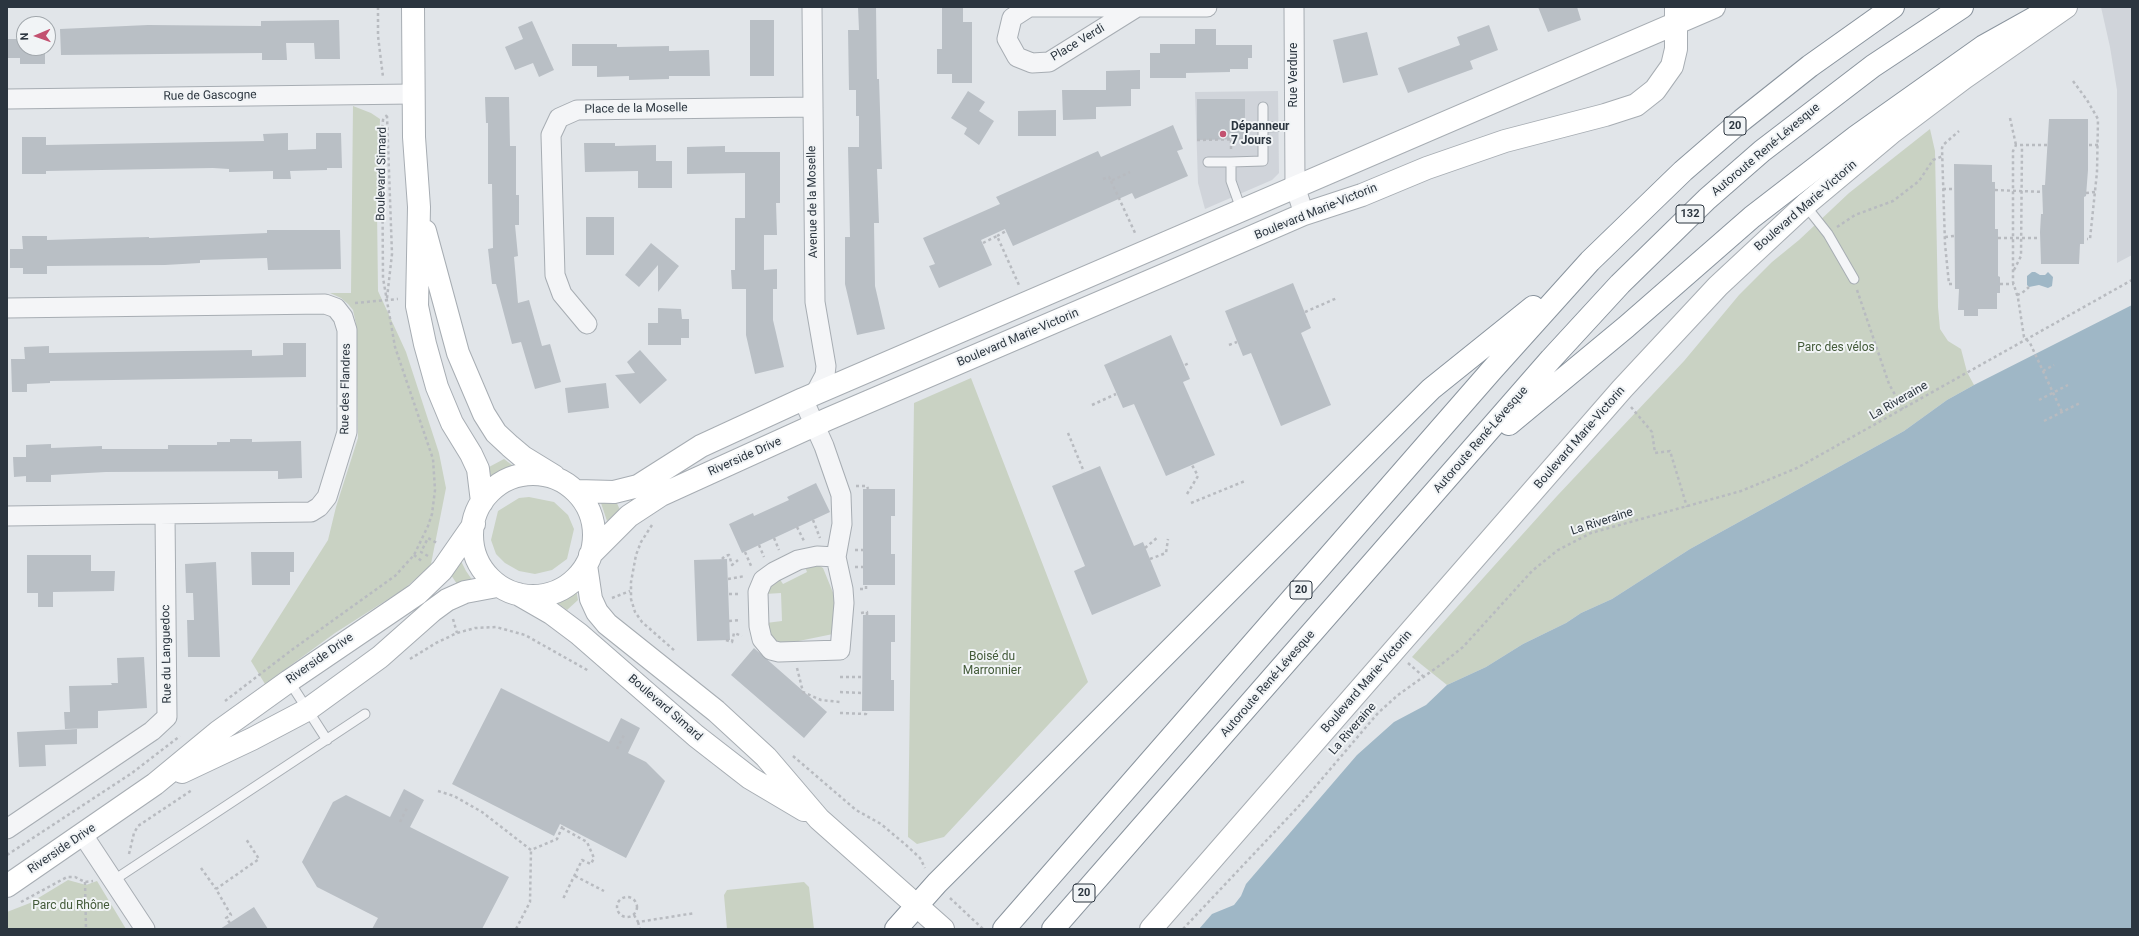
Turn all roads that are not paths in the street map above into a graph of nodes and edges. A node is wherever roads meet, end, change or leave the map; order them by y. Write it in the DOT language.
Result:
graph roads {
  1 [pos="413,7"];
  2 [pos="812,7"];
  3 [pos="1207,7"];
  4 [pos="1294,7"];
  5 [pos="1714,7"];
  6 [pos="1893,7"];
  7 [pos="1962,7"];
  8 [pos="2054,7"];
  9 [pos="2066,7"];
  10 [pos="1137,8"];
  11 [pos="1676,15"];
  12 [pos="413,94"];
  13 [pos="7,98"];
  14 [pos="812,107"];
  15 [pos="1263,107"];
  16 [pos="1294,126"];
  17 [pos="1263,127"];
  18 [pos="1208,162"];
  19 [pos="1231,162"];
  20 [pos="1295,186"];
  21 [pos="1805,204"];
  22 [pos="419,207"];
  23 [pos="1241,209"];
  24 [pos="1304,214"];
  25 [pos="1590,262"];
  26 [pos="1854,280"];
  27 [pos="7,308"];
  28 [pos="587,324"];
  29 [pos="915,382"];
  30 [pos="809,396"];
  31 [pos="815,426"];
  32 [pos="1458,465"];
  33 [pos="569,486"];
  34 [pos="482,502"];
  35 [pos="165,515"];
  36 [pos="7,516"];
  37 [pos="474,524"];
  38 [pos="836,557"];
  39 [pos="588,560"];
  40 [pos="506,589"];
  41 [pos="289,681"];
  42 [pos="307,710"];
  43 [pos="365,714"];
  44 [pos="327,740"];
  45 [pos="155,784"];
  46 [pos="819,818"];
  47 [pos="7,829"];
  48 [pos="83,835"];
  49 [pos="106,879"];
  50 [pos="11,895"];
  51 [pos="916,905"];
  52 [pos="1008,924"];
  53 [pos="145,929"];
  54 [pos="896,929"];
  55 [pos="943,929"];
  56 [pos="1053,929"];
  57 [pos="1151,929"];
  1 -- 12 [label="main road"];
  2 -- 14 [label="street, Avenue de la Moselle"];
  3 -- 10 [label="street, Place Verdi"];
  4 -- 16 [label="street, Rue Verdure"];
  5 -- 11 [label="main road"];
  6 -- 25 [label="main road, 20"];
  7 -- 32 [label="main road, Autoroute René-Lévesque / 132"];
  8 -- 32 [label="main road"];
  9 -- 21 [label="main road, Boulevard Marie-Victorin"];
  10 -- 10 [label="street, Place Verdi"];
  11 -- 20 [label="main road"];
  11 -- 24 [label="main road, Boulevard Marie-Victorin"];
  12 -- 13 [label="street, Rue de Gascogne"];
  12 -- 22 [label="main road"];
  14 -- 28 [label="street, Place de la Moselle"];
  14 -- 30 [label="street, Avenue de la Moselle"];
  15 -- 17 [label="lane"];
  16 -- 17 [label="lane"];
  16 -- 20 [label="street, Rue Verdure"];
  17 -- 19 [label="lane"];
  18 -- 19 [label="lane"];
  19 -- 23 [label="lane"];
  20 -- 23 [label="main road"];
  20 -- 24 [label="street, Rue Verdure"];
  21 -- 26 [label="lane"];
  21 -- 57 [label="main road, Boulevard Marie-Victorin"];
  22 -- 33 [label="main road"];
  22 -- 34 [label="main road"];
  23 -- 30 [label="main road"];
  24 -- 29 [label="main road, Boulevard Marie-Victorin"];
  25 -- 51 [label="main road"];
  25 -- 52 [label="main road, 20"];
  27 -- 35 [label="street, Rue des Flandres"];
  29 -- 31 [label="main road, Riverside Drive"];
  30 -- 31 [label="street"];
  30 -- 33 [label="main road"];
  31 -- 38 [label="street"];
  31 -- 39 [label="main road, Riverside Drive"];
  32 -- 56 [label="main road, Autoroute René-Lévesque / 20"];
  33 -- 34 [label="main road"];
  33 -- 39 [label="main road"];
  34 -- 37 [label="main road"];
  35 -- 36 [label="street, Rue des Flandres"];
  35 -- 47 [label="street, Rue du Languedoc"];
  37 -- 40 [label="main road"];
  37 -- 41 [label="main road, Riverside Drive"];
  38 -- 38 [label="street"];
  39 -- 40 [label="main road"];
  39 -- 46 [label="main road, Boulevard Simard"];
  40 -- 42 [label="main road, Riverside Drive"];
  40 -- 46 [label="main road, Boulevard Simard"];
  41 -- 42 [label="lane"];
  41 -- 45 [label="main road, Riverside Drive"];
  42 -- 44 [label="lane"];
  42 -- 45 [label="main road, Riverside Drive"];
  43 -- 44 [label="lane"];
  44 -- 49 [label="lane"];
  45 -- 48 [label="main road, Riverside Drive"];
  46 -- 51 [label="main road, Boulevard Simard"];
  48 -- 49 [label="street"];
  48 -- 50 [label="main road, Riverside Drive"];
  49 -- 53 [label="street"];
  51 -- 54 [label="main road"];
  51 -- 55 [label="main road, Boulevard Simard"];
}
